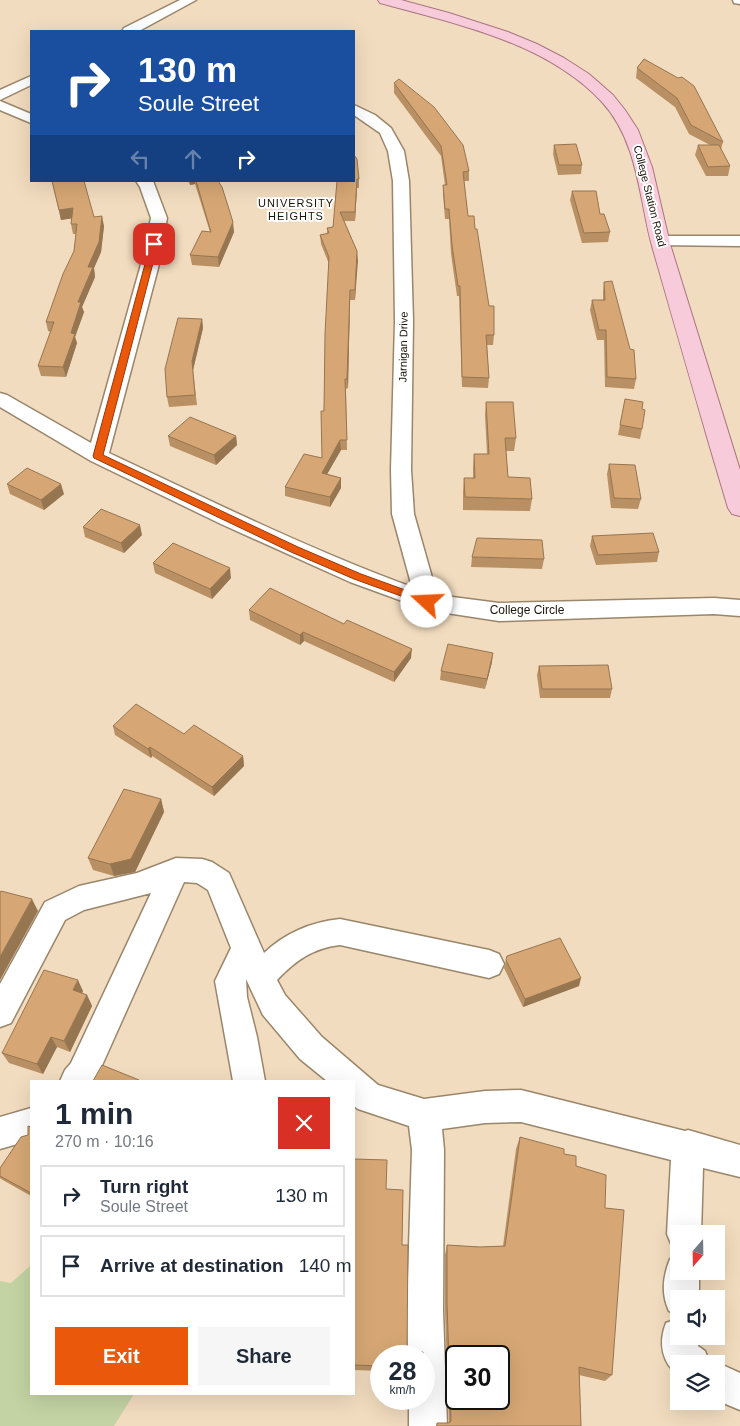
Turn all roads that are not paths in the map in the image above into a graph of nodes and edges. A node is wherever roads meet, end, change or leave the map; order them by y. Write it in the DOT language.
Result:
graph roads {
  1 [pos="156,0"];
  2 [pos="190,0"];
  3 [pos="385,0"];
  4 [pos="178,6"];
  5 [pos="136,30"];
  6 [pos="30,81"];
  7 [pos="0,96"];
  8 [pos="0,106"];
  9 [pos="355,110"];
  10 [pos="30,118"];
  11 [pos="145,182"];
  12 [pos="661,241"];
  13 [pos="740,241"];
  14 [pos="0,399"];
  15 [pos="98,456"];
  16 [pos="740,508"];
  17 [pos="427,602"];
  18 [pos="740,608"];
  19 [pos="176,870"];
  20 [pos="246,948"];
  21 [pos="488,964"];
  22 [pos="260,977"];
  23 [pos="0,1013"];
  24 [pos="77,1080"];
  25 [pos="249,1080"];
  26 [pos="349,1080"];
  27 [pos="355,1086"];
  28 [pos="424,1115"];
  29 [pos="30,1124"];
  30 [pos="0,1133"];
  31 [pos="688,1146"];
  32 [pos="740,1161"];
  33 [pos="684,1225"];
  34 [pos="725,1384"];
  35 [pos="740,1392"];
  36 [pos="428,1426"];
  1 -- 4 [label="street"];
  2 -- 4 [label="street"];
  3 -- 12 [label="main road, College Station Road"];
  4 -- 5 [label="street"];
  6 -- 7 [label="street"];
  8 -- 10 [label="street"];
  9 -- 17 [label="street, Jarnigan Drive"];
  11 -- 15 [label="street"];
  12 -- 13 [label="street"];
  12 -- 16 [label="main road, College Station Road"];
  14 -- 15 [label="street, College Circle"];
  15 -- 17 [label="street, College Circle"];
  17 -- 18 [label="street, College Circle"];
  19 -- 20 [label="street"];
  19 -- 23 [label="street"];
  19 -- 24 [label="street"];
  20 -- 22 [label="street"];
  20 -- 25 [label="street"];
  21 -- 22 [label="street"];
  22 -- 26 [label="street"];
  27 -- 28 [label="street"];
  28 -- 31 [label="street"];
  28 -- 36 [label="street"];
  29 -- 30 [label="street"];
  31 -- 32 [label="street"];
  31 -- 33 [label="street"];
  34 -- 35 [label="street"];
}
